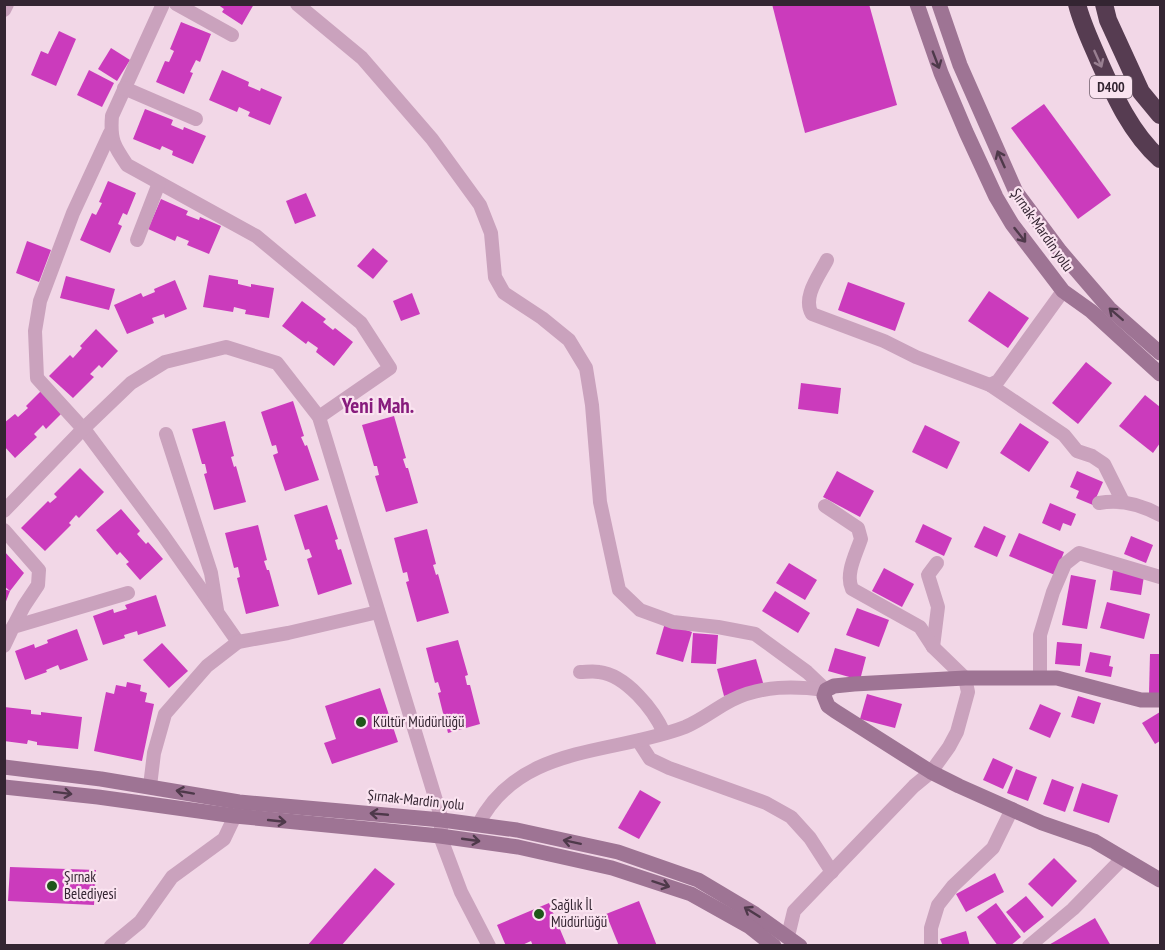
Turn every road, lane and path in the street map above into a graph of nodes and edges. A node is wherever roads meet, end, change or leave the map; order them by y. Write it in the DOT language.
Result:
graph roads {
  1 [pos="7,4"];
  2 [pos="163,4"];
  3 [pos="176,4"];
  4 [pos="297,4"];
  5 [pos="917,4"];
  6 [pos="939,4"];
  7 [pos="1077,4"];
  8 [pos="1104,4"];
  9 [pos="4,10"];
  10 [pos="232,35"];
  11 [pos="124,88"];
  12 [pos="1161,116"];
  13 [pos="196,118"];
  14 [pos="110,134"];
  15 [pos="1161,159"];
  16 [pos="159,183"];
  17 [pos="137,240"];
  18 [pos="827,260"];
  19 [pos="1063,291"];
  20 [pos="1161,352"];
  21 [pos="1161,374"];
  22 [pos="990,385"];
  23 [pos="319,417"];
  24 [pos="83,429"];
  25 [pos="166,434"];
  26 [pos="1123,502"];
  27 [pos="1099,503"];
  28 [pos="825,506"];
  29 [pos="4,511"];
  30 [pos="1161,515"];
  31 [pos="4,530"];
  32 [pos="937,563"];
  33 [pos="1161,577"];
  34 [pos="128,593"];
  35 [pos="378,612"];
  36 [pos="217,613"];
  37 [pos="13,627"];
  38 [pos="238,642"];
  39 [pos="4,646"];
  40 [pos="933,647"];
  41 [pos="580,672"];
  42 [pos="965,678"];
  43 [pos="1040,678"];
  44 [pos="826,690"];
  45 [pos="1161,700"];
  46 [pos="664,733"];
  47 [pos="641,740"];
  48 [pos="4,767"];
  49 [pos="931,772"];
  50 [pos="150,786"];
  51 [pos="4,787"];
  52 [pos="1012,809"];
  53 [pos="235,816"];
  54 [pos="442,820"];
  55 [pos="478,825"];
  56 [pos="440,836"];
  57 [pos="1122,859"];
  58 [pos="832,872"];
  59 [pos="1161,880"];
  60 [pos="794,941"];
  61 [pos="111,945"];
  62 [pos="489,945"];
  63 [pos="774,945"];
  64 [pos="931,945"];
  65 [pos="1029,945"];
  1 -- 9 [label="street"];
  2 -- 11 [label="street"];
  3 -- 10 [label="street"];
  4 -- 44 [label="street"];
  5 -- 19 [label="street, Şırnak-Mardin yolu, one-way"];
  20 -- 6 [label="street, Şırnak-Mardin yolu, one-way"];
  7 -- 15 [label="highway, D400, one-way"];
  8 -- 12 [label="highway, D400"];
  11 -- 13 [label="street"];
  11 -- 14 [label="street"];
  14 -- 16 [label="street"];
  14 -- 24 [label="street"];
  16 -- 17 [label="street"];
  16 -- 23 [label="street"];
  18 -- 22 [label="street"];
  19 -- 21 [label="street, Şırnak-Mardin yolu"];
  19 -- 22 [label="street"];
  22 -- 26 [label="street"];
  23 -- 24 [label="street"];
  23 -- 35 [label="street"];
  24 -- 29 [label="street"];
  24 -- 36 [label="street"];
  25 -- 36 [label="street"];
  26 -- 27 [label="street"];
  26 -- 30 [label="street"];
  28 -- 40 [label="street"];
  31 -- 37 [label="street"];
  32 -- 40 [label="street"];
  33 -- 43 [label="street"];
  34 -- 37 [label="street"];
  35 -- 38 [label="street"];
  35 -- 54 [label="street"];
  36 -- 38 [label="street"];
  37 -- 39 [label="street"];
  38 -- 50 [label="street"];
  40 -- 42 [label="street"];
  41 -- 46 [label="street"];
  42 -- 43 [label="street"];
  42 -- 44 [label="street"];
  42 -- 49 [label="street"];
  43 -- 45 [label="street"];
  44 -- 46 [label="street"];
  44 -- 49 [label="street"];
  46 -- 47 [label="street"];
  47 -- 55 [label="street"];
  47 -- 58 [label="street"];
  48 -- 50 [label="street, Şırnak-Mardin yolu"];
  49 -- 52 [label="street"];
  49 -- 58 [label="street"];
  54 -- 50 [label="street, Şırnak-Mardin yolu, one-way"];
  51 -- 53 [label="street, one-way"];
  52 -- 57 [label="street"];
  52 -- 64 [label="street"];
  53 -- 56 [label="street, one-way"];
  53 -- 61 [label="street"];
  54 -- 55 [label="street, Şırnak-Mardin yolu"];
  54 -- 56 [label="street"];
  60 -- 55 [label="street, Şırnak-Mardin yolu, one-way"];
  56 -- 62 [label="street"];
  56 -- 63 [label="street, one-way"];
  57 -- 59 [label="street"];
  57 -- 65 [label="street"];
  58 -- 60 [label="street"];
}
